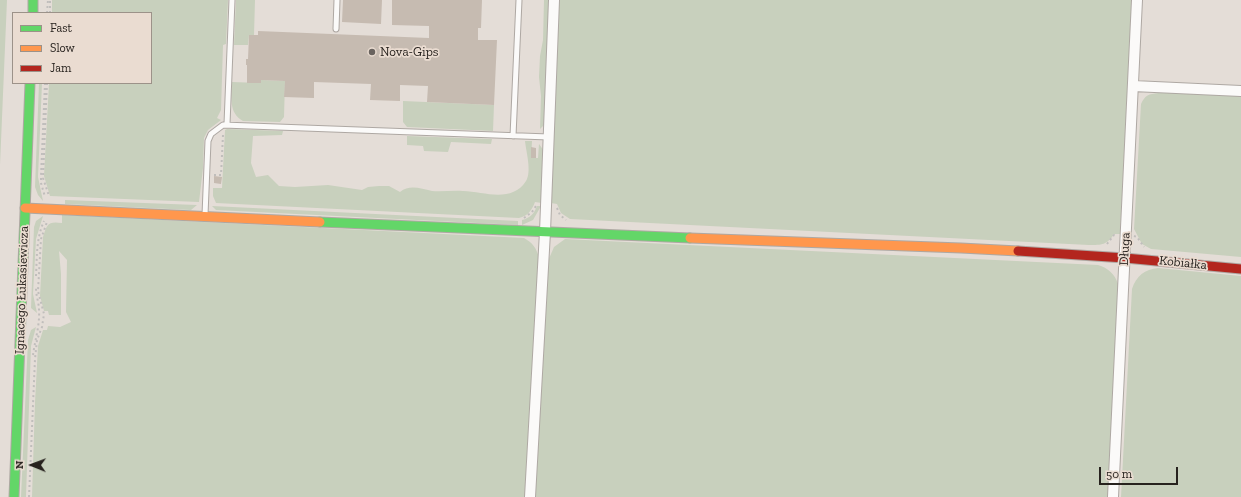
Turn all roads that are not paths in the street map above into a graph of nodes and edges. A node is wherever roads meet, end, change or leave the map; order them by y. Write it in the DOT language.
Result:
graph roads {
  1 [pos="33,0"];
  2 [pos="232,0"];
  3 [pos="337,0"];
  4 [pos="519,0"];
  5 [pos="554,0"];
  6 [pos="1137,0"];
  7 [pos="33,12"];
  8 [pos="336,29"];
  9 [pos="30,84"];
  10 [pos="1133,86"];
  11 [pos="1241,91"];
  12 [pos="225,125"];
  13 [pos="513,136"];
  14 [pos="549,138"];
  15 [pos="25,208"];
  16 [pos="204,216"];
  17 [pos="545,232"];
  18 [pos="1125,258"];
  19 [pos="1241,269"];
  20 [pos="14,497"];
  21 [pos="530,497"];
  22 [pos="1113,497"];
  1 -- 7 [label="street"];
  2 -- 12 [label="lane"];
  3 -- 8 [label="lane"];
  4 -- 13 [label="lane"];
  5 -- 14 [label="street"];
  6 -- 10 [label="street, Długa"];
  9 -- 15 [label="street, Ignacego Łukasiewicza"];
  10 -- 11 [label="street"];
  10 -- 18 [label="street, Długa"];
  12 -- 13 [label="lane"];
  12 -- 16 [label="lane"];
  13 -- 14 [label="lane"];
  14 -- 17 [label="street"];
  15 -- 16 [label="street, Kobiałka"];
  15 -- 20 [label="street, Ignacego Łukasiewicza"];
  16 -- 17 [label="street, Kobiałka"];
  17 -- 18 [label="street, Kobiałka"];
  17 -- 21 [label="street"];
  18 -- 19 [label="street, Kobiałka"];
  18 -- 22 [label="street, Długa"];
}
